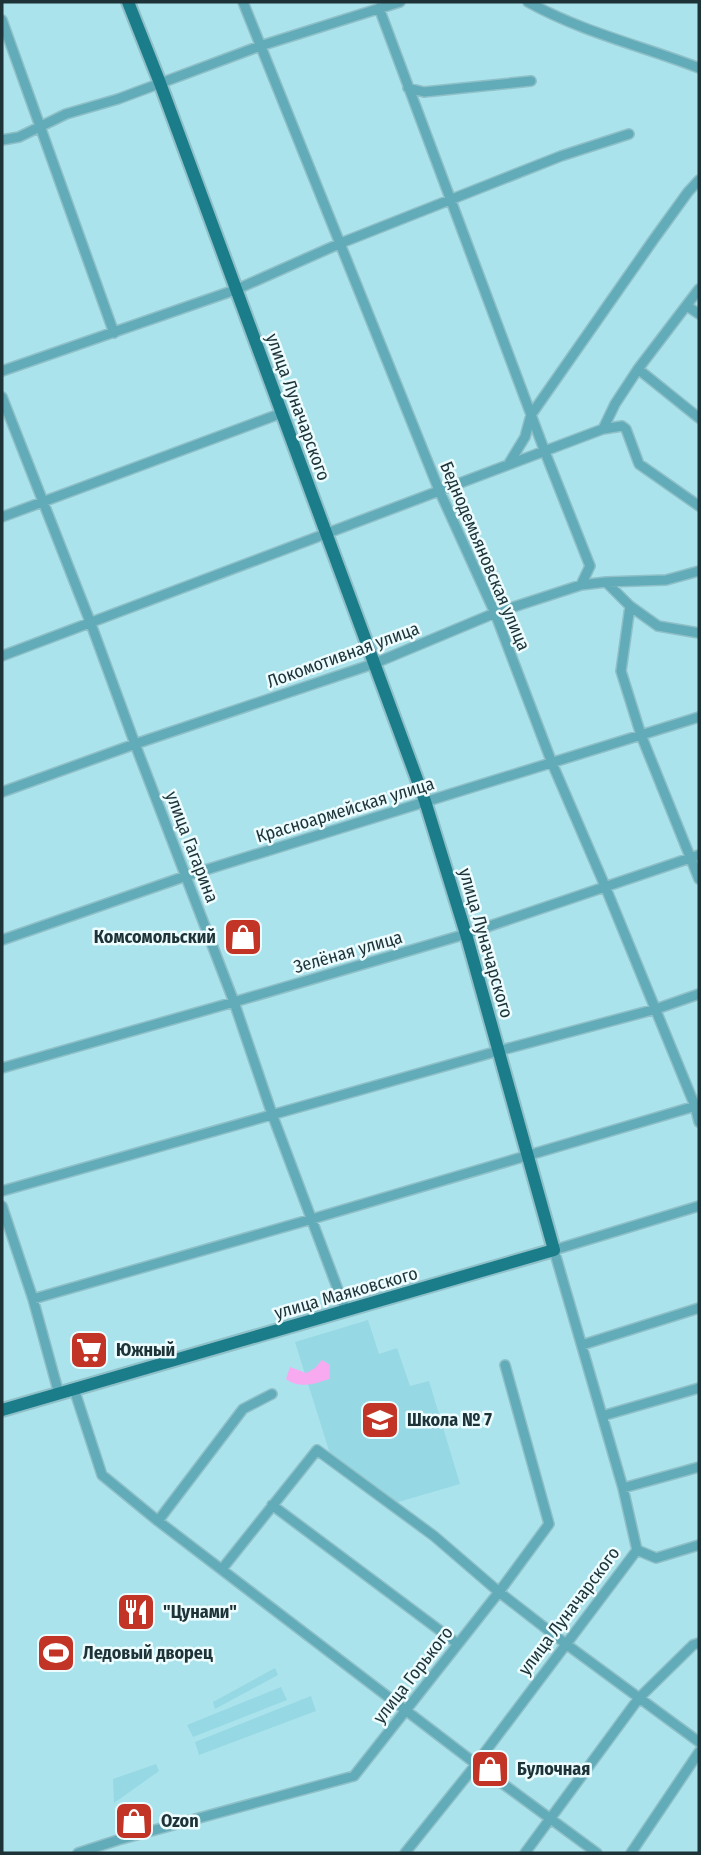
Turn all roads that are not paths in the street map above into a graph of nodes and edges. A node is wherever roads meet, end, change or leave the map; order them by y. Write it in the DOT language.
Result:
graph roads {
  1 [pos="128,2"];
  2 [pos="243,2"];
  3 [pos="400,2"];
  4 [pos="528,2"];
  5 [pos="379,8"];
  6 [pos="2,20"];
  7 [pos="260,46"];
  8 [pos="699,68"];
  9 [pos="531,81"];
  10 [pos="160,83"];
  11 [pos="408,88"];
  12 [pos="40,125"];
  13 [pos="629,134"];
  14 [pos="2,140"];
  15 [pos="699,180"];
  16 [pos="451,200"];
  17 [pos="341,243"];
  18 [pos="699,289"];
  19 [pos="235,290"];
  20 [pos="687,306"];
  21 [pos="699,314"];
  22 [pos="114,333"];
  23 [pos="638,369"];
  24 [pos="2,371"];
  25 [pos="2,397"];
  26 [pos="282,413"];
  27 [pos="531,415"];
  28 [pos="699,418"];
  29 [pos="603,429"];
  30 [pos="545,452"];
  31 [pos="508,466"];
  32 [pos="439,490"];
  33 [pos="43,502"];
  34 [pos="699,506"];
  35 [pos="2,517"];
  36 [pos="326,535"];
  37 [pos="699,571"];
  38 [pos="606,582"];
  39 [pos="581,585"];
  40 [pos="630,606"];
  41 [pos="495,613"];
  42 [pos="91,624"];
  43 [pos="699,633"];
  44 [pos="2,656"];
  45 [pos="373,664"];
  46 [pos="699,717"];
  47 [pos="641,735"];
  48 [pos="135,744"];
  49 [pos="552,763"];
  50 [pos="2,792"];
  51 [pos="425,801"];
  52 [pos="695,856"];
  53 [pos="186,876"];
  54 [pos="699,878"];
  55 [pos="605,886"];
  56 [pos="466,934"];
  57 [pos="2,940"];
  58 [pos="699,994"];
  59 [pos="234,1002"];
  60 [pos="656,1009"];
  61 [pos="498,1051"];
  62 [pos="2,1068"];
  63 [pos="697,1105"];
  64 [pos="272,1114"];
  65 [pos="699,1122"];
  66 [pos="527,1156"];
  67 [pos="2,1191"];
  68 [pos="2,1206"];
  69 [pos="699,1206"];
  70 [pos="312,1219"];
  71 [pos="554,1250"];
  72 [pos="33,1299"];
  73 [pos="699,1308"];
  74 [pos="346,1311"];
  75 [pos="583,1345"];
  76 [pos="505,1365"];
  77 [pos="699,1388"];
  78 [pos="74,1389"];
  79 [pos="59,1394"];
  80 [pos="272,1394"];
  81 [pos="2,1410"];
  82 [pos="602,1416"];
  83 [pos="699,1467"];
  84 [pos="623,1488"];
  85 [pos="272,1505"];
  86 [pos="158,1521"];
  87 [pos="699,1545"];
  88 [pos="636,1550"];
  89 [pos="222,1569"];
  90 [pos="499,1592"];
  91 [pos="699,1643"];
  92 [pos="458,1644"];
  93 [pos="566,1644"];
  94 [pos="639,1698"];
  95 [pos="406,1710"];
  96 [pos="699,1742"];
  97 [pos="699,1752"];
  98 [pos="476,1764"];
  99 [pos="550,1819"];
  100 [pos="110,1843"];
  101 [pos="78,1853"];
  102 [pos="113,1853"];
  103 [pos="405,1853"];
  104 [pos="525,1853"];
  105 [pos="597,1853"];
  106 [pos="631,1853"];
  1 -- 10 [label="main road, улица Луначарского"];
  2 -- 7 [label="street, Беднодемьяновская улица"];
  3 -- 5 [label="street"];
  4 -- 8 [label="street"];
  5 -- 7 [label="street"];
  5 -- 11 [label="street"];
  6 -- 12 [label="street"];
  7 -- 10 [label="street"];
  7 -- 17 [label="street, Беднодемьяновская улица"];
  9 -- 11 [label="street"];
  10 -- 12 [label="street"];
  10 -- 19 [label="main road, улица Луначарского"];
  11 -- 16 [label="street"];
  12 -- 14 [label="street"];
  12 -- 22 [label="street"];
  13 -- 16 [label="street"];
  15 -- 27 [label="street"];
  16 -- 17 [label="street"];
  16 -- 27 [label="street"];
  17 -- 19 [label="street"];
  17 -- 32 [label="street, Беднодемьяновская улица"];
  18 -- 20 [label="street"];
  19 -- 22 [label="street"];
  19 -- 26 [label="main road, улица Луначарского"];
  20 -- 21 [label="street"];
  20 -- 23 [label="street"];
  22 -- 24 [label="street"];
  23 -- 28 [label="street"];
  23 -- 29 [label="street"];
  25 -- 33 [label="street, улица Гагарина"];
  26 -- 33 [label="street"];
  26 -- 36 [label="main road, улица Луначарского"];
  27 -- 30 [label="street"];
  27 -- 31 [label="street"];
  29 -- 30 [label="street"];
  29 -- 34 [label="street"];
  30 -- 31 [label="street"];
  30 -- 39 [label="street"];
  31 -- 32 [label="street"];
  32 -- 36 [label="street"];
  32 -- 41 [label="street, Беднодемьяновская улица"];
  33 -- 35 [label="street"];
  33 -- 42 [label="street, улица Гагарина"];
  36 -- 42 [label="street"];
  36 -- 45 [label="main road, улица Луначарского"];
  37 -- 38 [label="street, Локомотивная улица"];
  38 -- 39 [label="street, Локомотивная улица"];
  38 -- 40 [label="street"];
  39 -- 41 [label="street, Локомотивная улица"];
  40 -- 43 [label="street"];
  40 -- 47 [label="street"];
  41 -- 45 [label="street, Локомотивная улица"];
  41 -- 49 [label="street, Беднодемьяновская улица"];
  42 -- 44 [label="street"];
  42 -- 48 [label="street, улица Гагарина"];
  45 -- 48 [label="street, Локомотивная улица"];
  45 -- 51 [label="main road, улица Луначарского"];
  46 -- 47 [label="street, Красноармейская улица"];
  47 -- 49 [label="street, Красноармейская улица"];
  47 -- 52 [label="street"];
  48 -- 50 [label="street, Локомотивная улица"];
  48 -- 53 [label="street, улица Гагарина"];
  49 -- 51 [label="street, Красноармейская улица"];
  49 -- 55 [label="street, Беднодемьяновская улица"];
  51 -- 53 [label="street, Красноармейская улица"];
  51 -- 56 [label="main road, улица Луначарского"];
  52 -- 54 [label="street"];
  52 -- 55 [label="street, Зелёная улица"];
  53 -- 57 [label="street, Красноармейская улица"];
  53 -- 59 [label="street, улица Гагарина"];
  55 -- 56 [label="street, Зелёная улица"];
  55 -- 60 [label="street, Беднодемьяновская улица"];
  56 -- 59 [label="street, Зелёная улица"];
  56 -- 61 [label="main road, улица Луначарского"];
  58 -- 60 [label="street"];
  59 -- 62 [label="street, Зелёная улица"];
  59 -- 64 [label="street, улица Гагарина"];
  60 -- 61 [label="street"];
  60 -- 63 [label="street, Беднодемьяновская улица"];
  61 -- 64 [label="street"];
  61 -- 66 [label="main road, улица Луначарского"];
  63 -- 65 [label="street, Беднодемьяновская улица"];
  63 -- 66 [label="street"];
  64 -- 67 [label="street"];
  64 -- 70 [label="street, улица Гагарина"];
  66 -- 70 [label="street"];
  66 -- 71 [label="main road, улица Луначарского"];
  68 -- 72 [label="street"];
  69 -- 71 [label="street, улица Маяковского"];
  70 -- 72 [label="street"];
  70 -- 74 [label="street, улица Гагарина"];
  71 -- 74 [label="main road, улица Маяковского"];
  71 -- 75 [label="street, улица Луначарского"];
  72 -- 79 [label="street"];
  73 -- 75 [label="street"];
  74 -- 78 [label="main road, улица Маяковского"];
  75 -- 82 [label="street, улица Луначарского"];
  76 -- 90 [label="street, улица Горького"];
  77 -- 82 [label="street"];
  78 -- 79 [label="main road, улица Маяковского"];
  78 -- 86 [label="street"];
  79 -- 81 [label="main road, улица Маяковского"];
  80 -- 86 [label="street"];
  82 -- 84 [label="street, улица Луначарского"];
  83 -- 84 [label="street"];
  84 -- 88 [label="street, улица Луначарского"];
  85 -- 89 [label="street"];
  85 -- 90 [label="street"];
  85 -- 92 [label="street"];
  86 -- 89 [label="street"];
  87 -- 88 [label="street"];
  88 -- 93 [label="street, улица Луначарского"];
  89 -- 95 [label="street"];
  90 -- 92 [label="street, улица Горького"];
  90 -- 93 [label="street"];
  91 -- 94 [label="street"];
  92 -- 95 [label="street, улица Горького"];
  93 -- 94 [label="street"];
  93 -- 98 [label="street, улица Луначарского"];
  94 -- 96 [label="street"];
  94 -- 99 [label="street"];
  95 -- 98 [label="street"];
  95 -- 100 [label="street, улица Горького"];
  97 -- 106 [label="street"];
  98 -- 99 [label="street"];
  98 -- 103 [label="street, улица Луначарского"];
  99 -- 104 [label="street"];
  99 -- 105 [label="street"];
  100 -- 101 [label="street, улица Горького"];
  100 -- 102 [label="street"];
}
